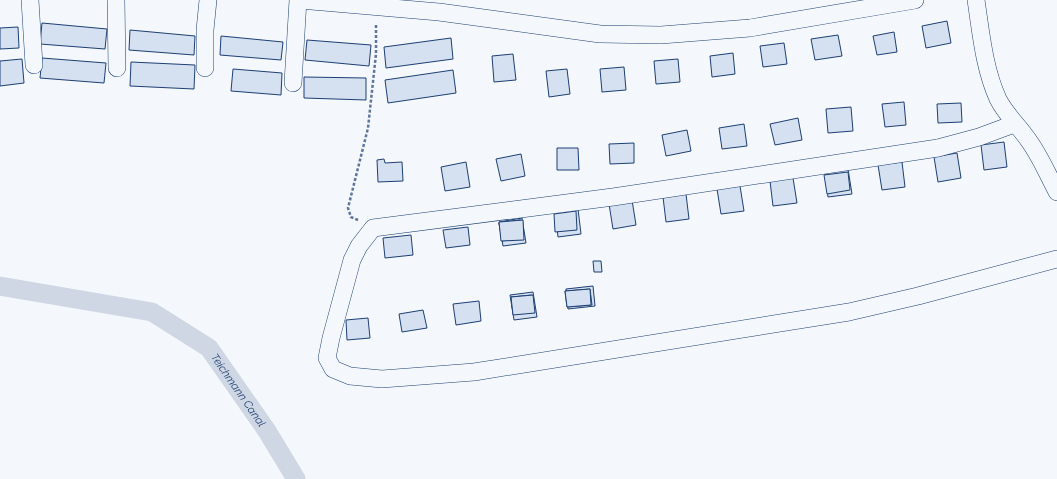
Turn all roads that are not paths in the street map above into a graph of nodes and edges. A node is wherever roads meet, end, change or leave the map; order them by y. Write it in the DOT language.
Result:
graph roads {
  1 [pos="30,0"];
  2 [pos="116,0"];
  3 [pos="208,0"];
  4 [pos="299,0"];
  5 [pos="915,0"];
  6 [pos="976,0"];
  7 [pos="34,65"];
  8 [pos="117,68"];
  9 [pos="206,68"];
  10 [pos="294,83"];
  11 [pos="1014,124"];
  12 [pos="1057,192"];
  13 [pos="1057,259"];
  1 -- 7 [label="street"];
  2 -- 8 [label="street"];
  3 -- 9 [label="street"];
  4 -- 5 [label="street"];
  4 -- 10 [label="street"];
  6 -- 11 [label="street"];
  11 -- 12 [label="street"];
  11 -- 13 [label="street"];
}
